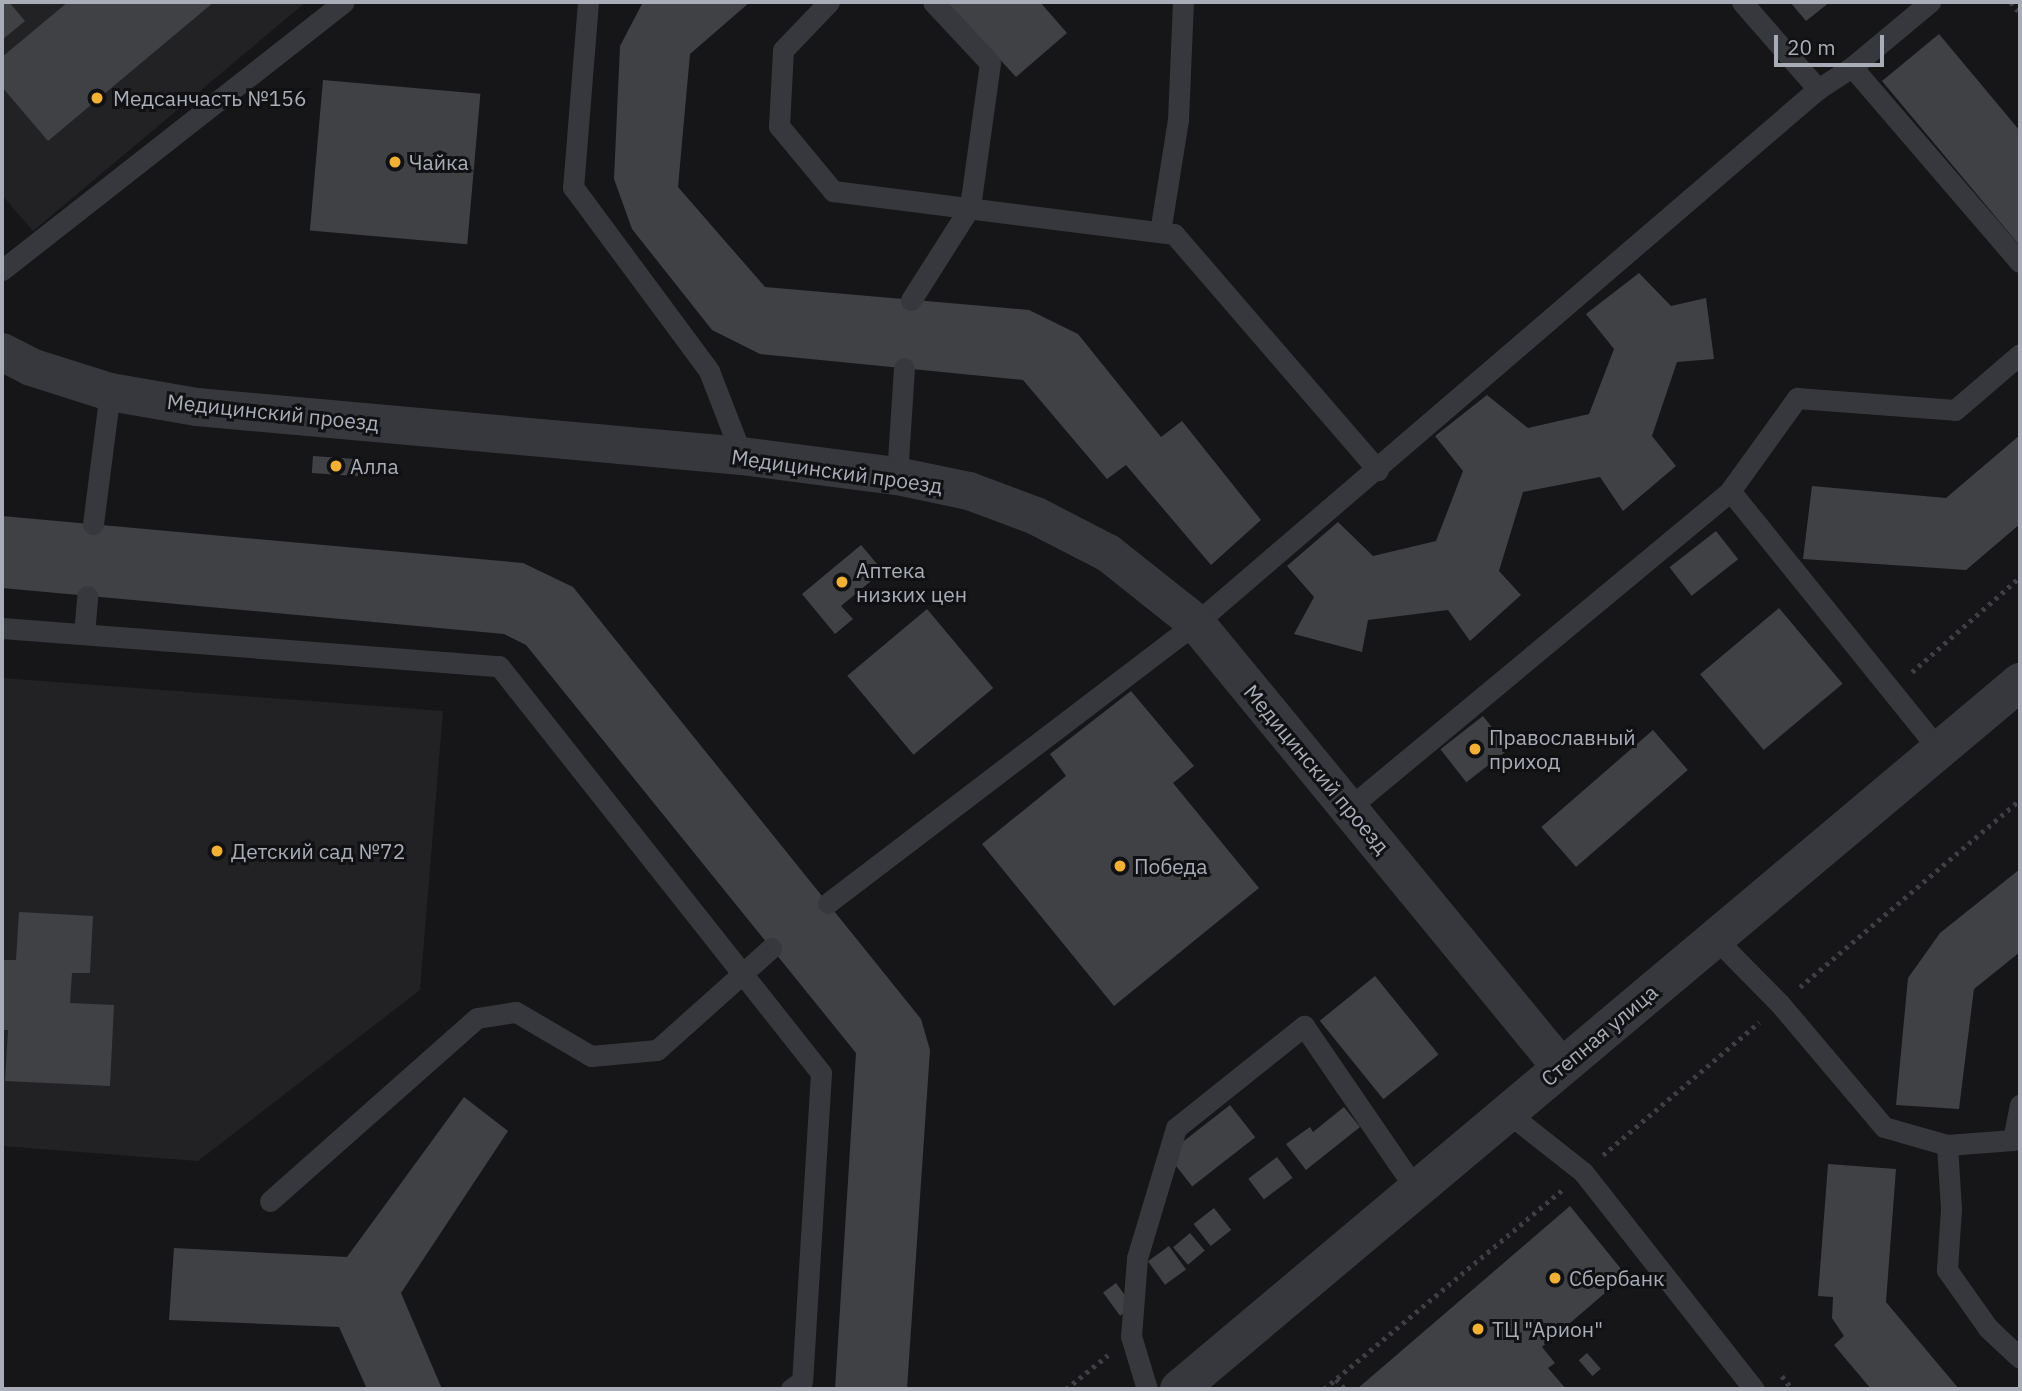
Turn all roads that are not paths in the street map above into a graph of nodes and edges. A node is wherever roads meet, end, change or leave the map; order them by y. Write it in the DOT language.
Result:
graph roads {
  1 [pos="344,2"];
  2 [pos="588,2"];
  3 [pos="829,2"];
  4 [pos="933,2"];
  5 [pos="1183,2"];
  6 [pos="1742,2"];
  7 [pos="1930,2"];
  8 [pos="1852,67"];
  9 [pos="1818,89"];
  10 [pos="970,207"];
  11 [pos="1160,232"];
  12 [pos="2020,262"];
  13 [pos="2,270"];
  14 [pos="911,300"];
  15 [pos="2,352"];
  16 [pos="2020,354"];
  17 [pos="904,368"];
  18 [pos="110,392"];
  19 [pos="742,456"];
  20 [pos="1378,470"];
  21 [pos="897,476"];
  22 [pos="1730,491"];
  23 [pos="93,524"];
  24 [pos="87,596"];
  25 [pos="1196,623"];
  26 [pos="2,628"];
  27 [pos="84,634"];
  28 [pos="2020,682"];
  29 [pos="1940,751"];
  30 [pos="1350,807"];
  31 [pos="828,903"];
  32 [pos="1716,939"];
  33 [pos="771,948"];
  34 [pos="743,970"];
  35 [pos="1561,1067"];
  36 [pos="2020,1105"];
  37 [pos="1507,1112"];
  38 [pos="1947,1145"];
  39 [pos="1417,1191"];
  40 [pos="270,1201"];
  41 [pos="2020,1358"];
  42 [pos="792,1389"];
  43 [pos="1147,1389"];
  44 [pos="1179,1389"];
  45 [pos="1754,1389"];
  1 -- 13 [label="lane"];
  2 -- 19 [label="lane"];
  3 -- 10 [label="lane"];
  4 -- 10 [label="lane"];
  5 -- 11 [label="lane"];
  6 -- 9 [label="lane"];
  7 -- 8 [label="lane"];
  8 -- 9 [label="lane"];
  8 -- 12 [label="lane"];
  9 -- 20 [label="lane"];
  10 -- 11 [label="lane"];
  10 -- 14 [label="lane"];
  11 -- 20 [label="lane"];
  15 -- 18 [label="street, Медицинский проезд"];
  16 -- 22 [label="lane"];
  17 -- 21 [label="lane"];
  18 -- 19 [label="street, Медицинский проезд"];
  18 -- 23 [label="lane"];
  19 -- 21 [label="street, Медицинский проезд"];
  20 -- 25 [label="lane"];
  21 -- 25 [label="street, Медицинский проезд"];
  22 -- 29 [label="lane"];
  22 -- 30 [label="lane"];
  24 -- 27 [label="lane"];
  25 -- 30 [label="street, Медицинский проезд"];
  25 -- 31 [label="lane"];
  26 -- 27 [label="lane"];
  27 -- 34 [label="lane"];
  28 -- 29 [label="street, Степная улица"];
  29 -- 32 [label="street, Степная улица"];
  30 -- 35 [label="street, Медицинский проезд"];
  32 -- 35 [label="street, Степная улица"];
  32 -- 38 [label="lane"];
  33 -- 34 [label="lane"];
  34 -- 40 [label="lane"];
  34 -- 42 [label="lane"];
  35 -- 37 [label="street, Степная улица"];
  36 -- 38 [label="lane"];
  37 -- 39 [label="street, Степная улица"];
  37 -- 45 [label="lane"];
  38 -- 41 [label="lane"];
  39 -- 43 [label="lane"];
  39 -- 44 [label="street, Степная улица"];
}
